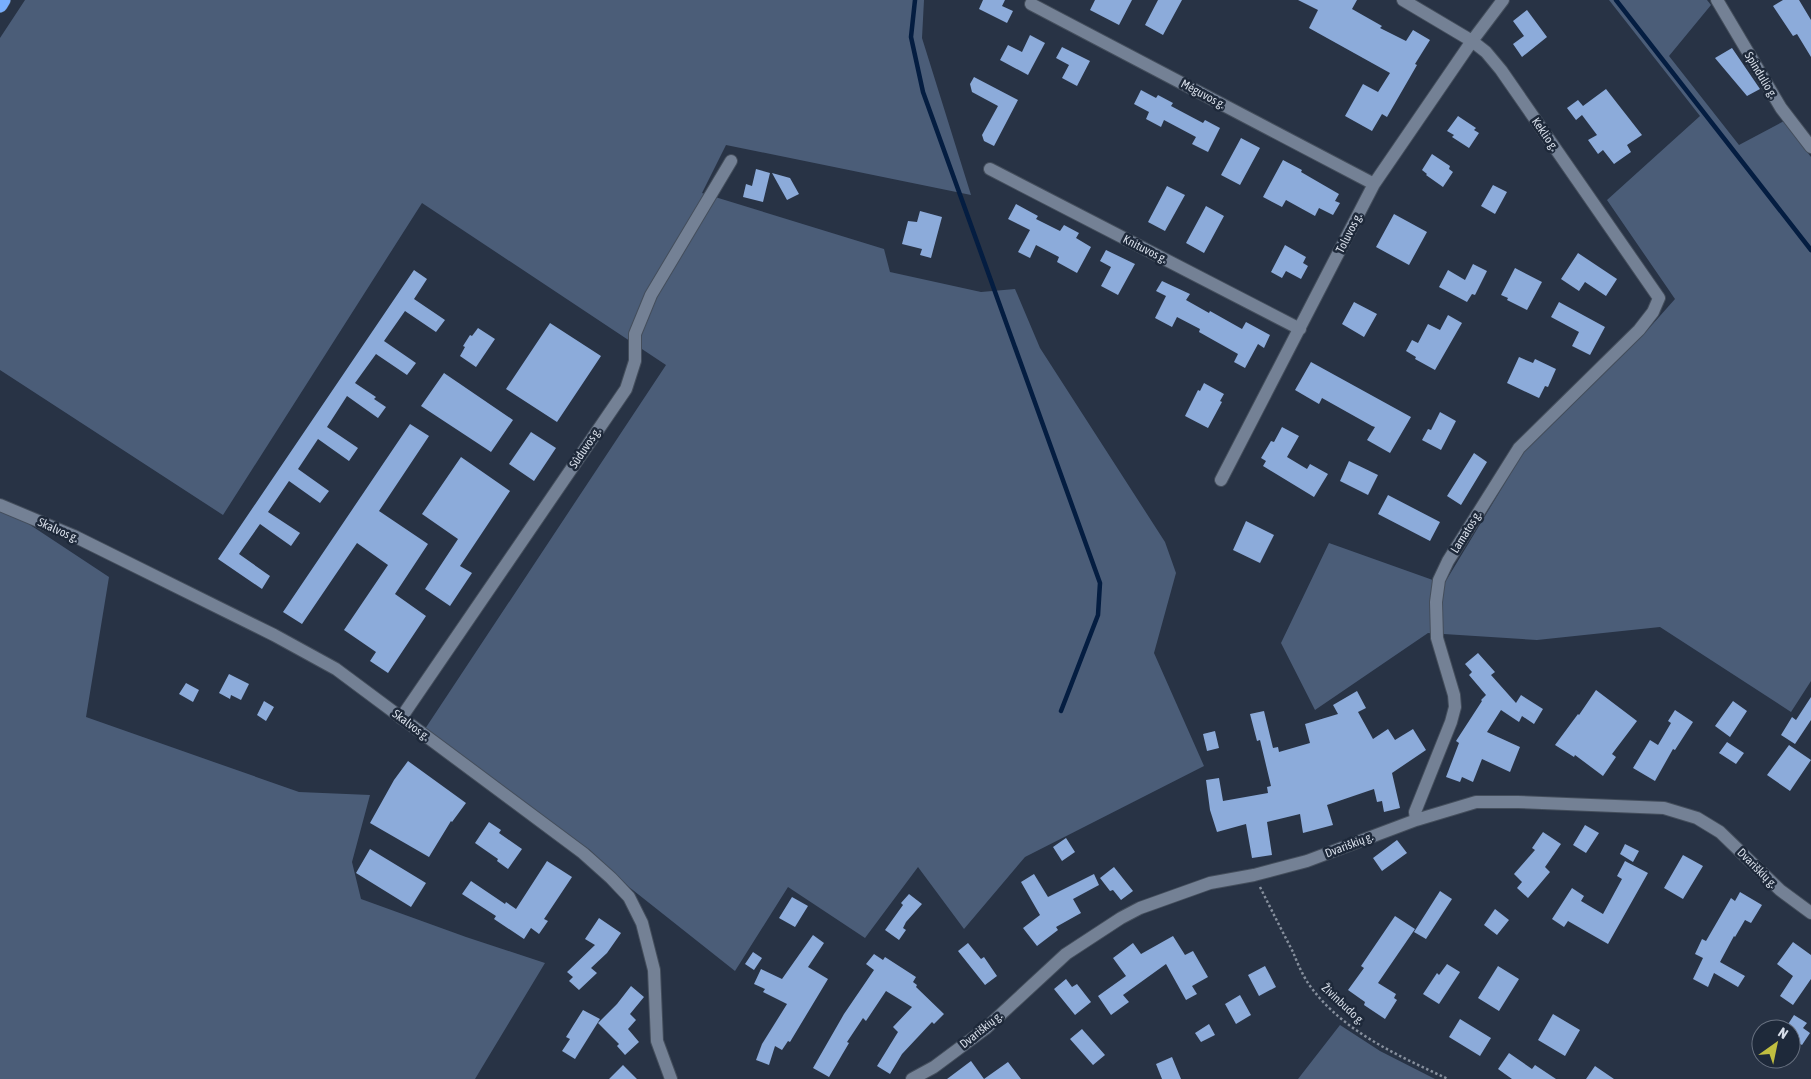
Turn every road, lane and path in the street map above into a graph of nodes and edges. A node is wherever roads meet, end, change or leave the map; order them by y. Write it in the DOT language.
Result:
graph roads {
  1 [pos="3,0"];
  2 [pos="1403,0"];
  3 [pos="1503,0"];
  4 [pos="1717,0"];
  5 [pos="1031,4"];
  6 [pos="0,5"];
  7 [pos="1472,41"];
  8 [pos="1811,147"];
  9 [pos="731,161"];
  10 [pos="990,169"];
  11 [pos="1374,184"];
  12 [pos="1659,298"];
  13 [pos="1300,329"];
  14 [pos="1221,480"];
  15 [pos="0,505"];
  16 [pos="401,718"];
  17 [pos="1416,820"];
  18 [pos="1254,875"];
  19 [pos="1811,913"];
  20 [pos="934,1073"];
  21 [pos="671,1079"];
  22 [pos="912,1079"];
  23 [pos="1448,1079"];
  1 -- 6 [label="highway"];
  2 -- 7 [label="street, Keklio g."];
  3 -- 7 [label="street, Toluvos g."];
  4 -- 8 [label="street, Spindulio g."];
  5 -- 11 [label="street, Mėguvos g."];
  7 -- 11 [label="street, Toluvos g."];
  7 -- 12 [label="street, Keklio g."];
  9 -- 16 [label="street, Sūduvos g."];
  10 -- 13 [label="street, Knituvos g."];
  11 -- 13 [label="street, Toluvos g."];
  12 -- 17 [label="street, Lamatos g."];
  13 -- 14 [label="street, Toluvos g."];
  15 -- 16 [label="street, Skalvos g."];
  16 -- 21 [label="street, Skalvos g."];
  17 -- 18 [label="street, Dvariškių g."];
  17 -- 19 [label="street, Dvariškių g."];
  18 -- 20 [label="street, Dvariškių g."];
  18 -- 23 [label="path, Živinbudo g."];
  20 -- 22 [label="street, Dvariškių g."];
}
